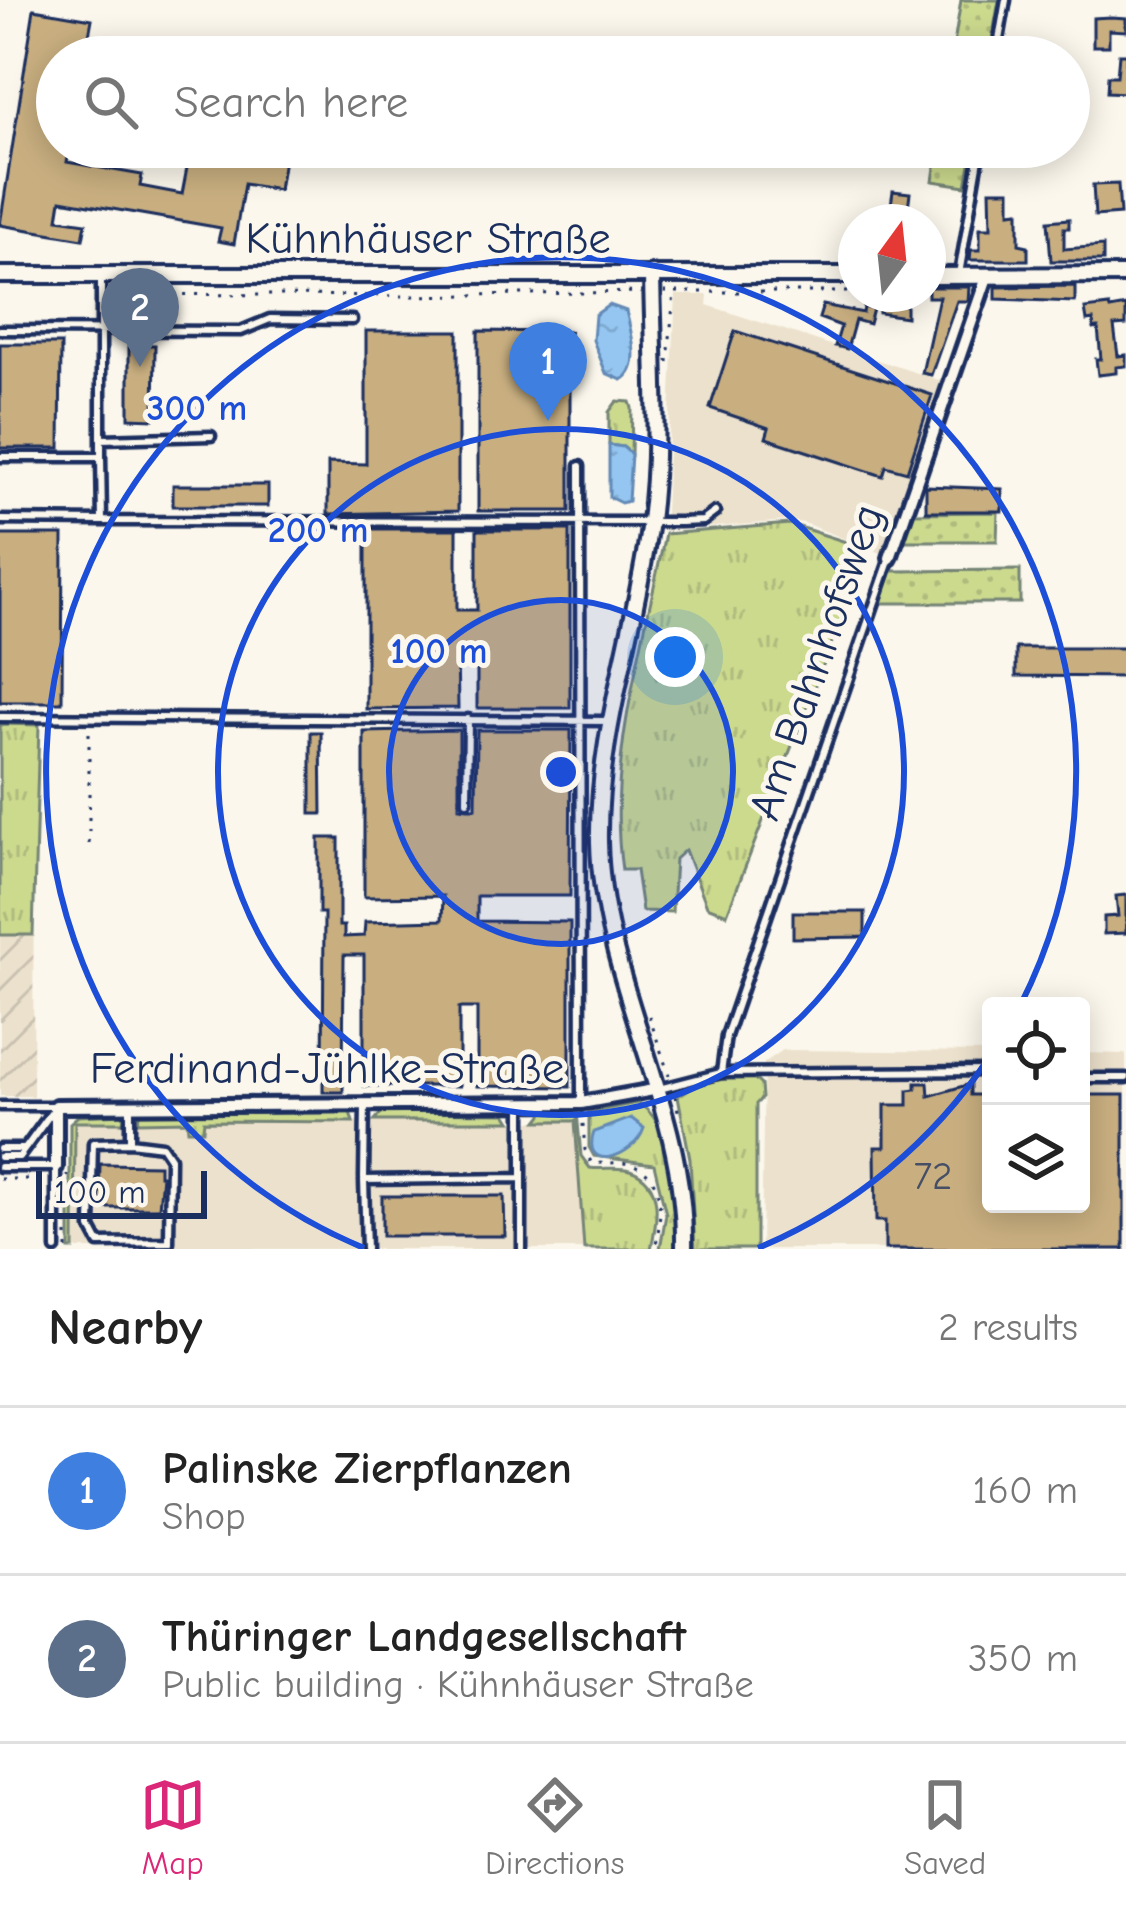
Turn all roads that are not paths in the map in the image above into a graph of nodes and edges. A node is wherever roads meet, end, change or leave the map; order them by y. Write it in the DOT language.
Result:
graph roads {
  1 [pos="1006,0"];
  2 [pos="1000,36"];
  3 [pos="977,168"];
  4 [pos="652,274"];
  5 [pos="1126,274"];
  6 [pos="0,275"];
  7 [pos="838,275"];
  8 [pos="946,276"];
  9 [pos="959,276"];
  10 [pos="987,277"];
  11 [pos="101,279"];
  12 [pos="352,320"];
  13 [pos="101,329"];
  14 [pos="0,330"];
  15 [pos="212,436"];
  16 [pos="101,440"];
  17 [pos="0,457"];
  18 [pos="101,457"];
  19 [pos="580,466"];
  20 [pos="715,512"];
  21 [pos="0,520"];
  22 [pos="103,521"];
  23 [pos="579,521"];
  24 [pos="650,522"];
  25 [pos="890,558"];
  26 [pos="0,717"];
  27 [pos="468,719"];
  28 [pos="580,719"];
  29 [pos="613,721"];
  30 [pos="467,801"];
  31 [pos="982,1071"];
  32 [pos="721,1073"];
  33 [pos="1090,1078"];
  34 [pos="1126,1078"];
  35 [pos="665,1087"];
  36 [pos="365,1104"];
  37 [pos="522,1104"];
  38 [pos="130,1105"];
  39 [pos="0,1106"];
  40 [pos="56,1106"];
  41 [pos="585,1108"];
  42 [pos="130,1142"];
  43 [pos="0,1153"];
  44 [pos="0,1167"];
  45 [pos="60,1169"];
  46 [pos="521,1178"];
  47 [pos="364,1180"];
  48 [pos="56,1249"];
  49 [pos="366,1249"];
  50 [pos="522,1249"];
  51 [pos="684,1249"];
  1 -- 2 [label="lane"];
  3 -- 9 [label="lane"];
  4 -- 7 [label="street, Kühnhäuser Straße"];
  4 -- 11 [label="street, Kühnhäuser Straße"];
  4 -- 24 [label="street"];
  5 -- 10 [label="street"];
  6 -- 11 [label="street, Kühnhäuser Straße"];
  8 -- 9 [label="street"];
  9 -- 10 [label="street"];
  10 -- 25 [label="street, Am Bahnhofsweg"];
  11 -- 13 [label="lane"];
  12 -- 13 [label="lane"];
  13 -- 14 [label="lane"];
  13 -- 16 [label="lane"];
  15 -- 16 [label="lane"];
  16 -- 18 [label="lane"];
  17 -- 18 [label="lane"];
  18 -- 22 [label="lane"];
  19 -- 23 [label="lane"];
  20 -- 24 [label="lane"];
  21 -- 22 [label="lane"];
  22 -- 23 [label="lane"];
  23 -- 24 [label="lane"];
  23 -- 28 [label="lane"];
  24 -- 29 [label="street"];
  25 -- 32 [label="lane, Am Bahnhofsweg"];
  26 -- 27 [label="lane"];
  27 -- 28 [label="lane"];
  27 -- 30 [label="lane"];
  28 -- 29 [label="lane"];
  28 -- 41 [label="lane"];
  29 -- 35 [label="street"];
  31 -- 32 [label="lane"];
  32 -- 35 [label="lane"];
  33 -- 34 [label="lane"];
  35 -- 41 [label="street, Ferdinand-Jühlke-Straße"];
  35 -- 51 [label="street"];
  36 -- 37 [label="street, Ferdinand-Jühlke-Straße"];
  36 -- 38 [label="street, Ferdinand-Jühlke-Straße"];
  36 -- 47 [label="lane"];
  37 -- 41 [label="street, Ferdinand-Jühlke-Straße"];
  37 -- 46 [label="lane"];
  38 -- 40 [label="street, Ferdinand-Jühlke-Straße"];
  38 -- 42 [label="lane"];
  39 -- 40 [label="lane"];
  40 -- 43 [label="lane"];
  40 -- 45 [label="street, Ferdinand-Jühlke-Straße"];
  42 -- 42 [label="lane"];
  44 -- 45 [label="lane"];
  45 -- 48 [label="lane"];
  46 -- 47 [label="lane"];
  46 -- 50 [label="lane"];
  47 -- 49 [label="lane"];
}
